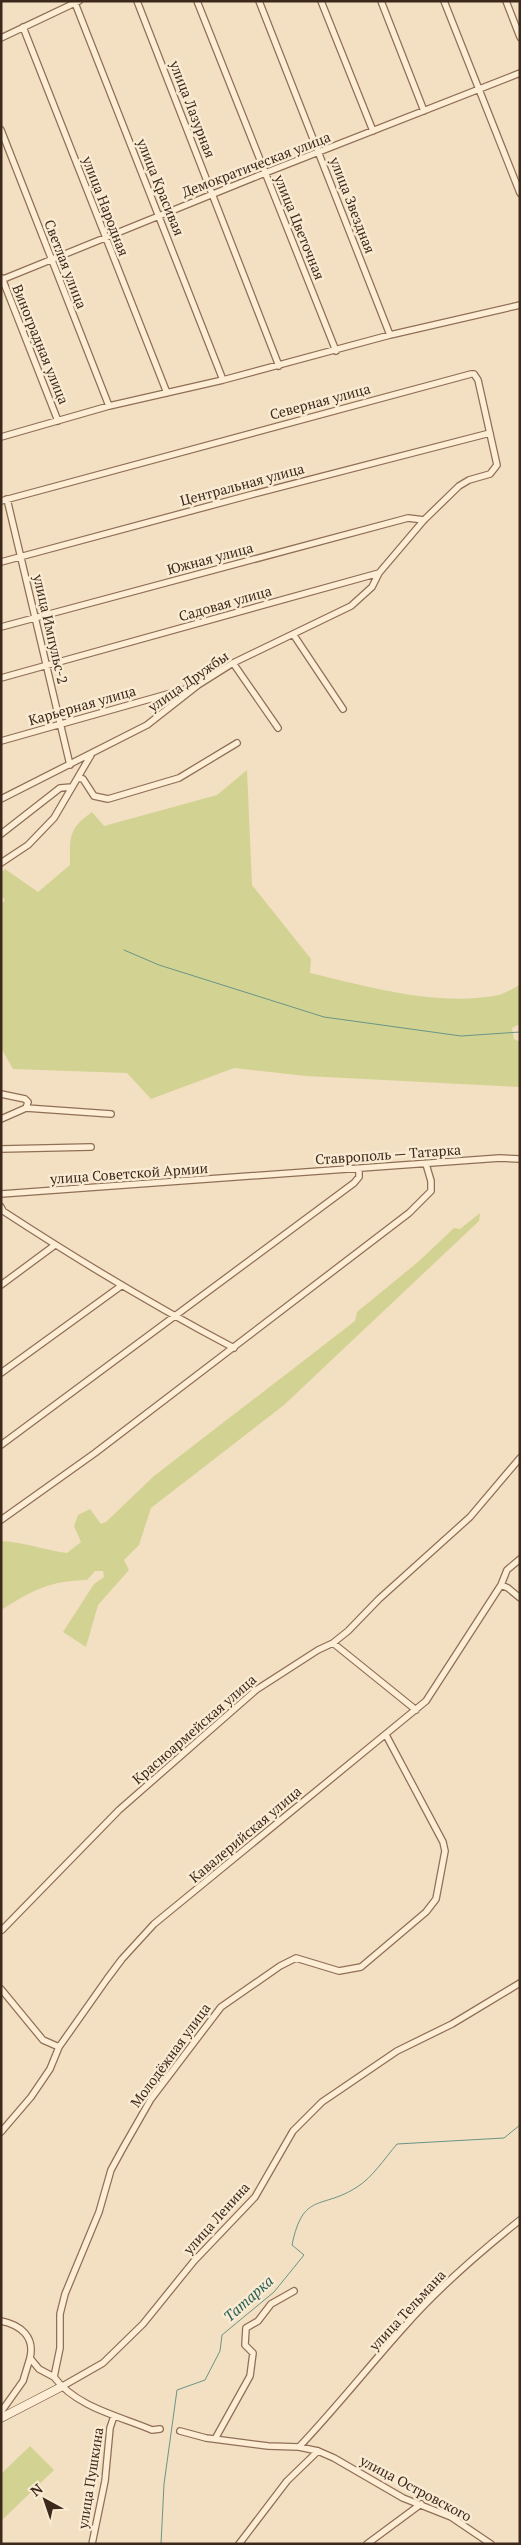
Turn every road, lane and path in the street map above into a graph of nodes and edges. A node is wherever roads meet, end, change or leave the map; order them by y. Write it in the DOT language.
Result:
graph roads {
  1 [pos="137,1"];
  2 [pos="197,1"];
  3 [pos="259,1"];
  4 [pos="321,1"];
  5 [pos="381,1"];
  6 [pos="444,1"];
  7 [pos="506,1"];
  8 [pos="77,2"];
  9 [pos="23,27"];
  10 [pos="520,37"];
  11 [pos="1,38"];
  12 [pos="520,73"];
  13 [pos="480,89"];
  14 [pos="424,112"];
  15 [pos="1,130"];
  16 [pos="373,132"];
  17 [pos="319,153"];
  18 [pos="265,173"];
  19 [pos="520,193"];
  20 [pos="212,194"];
  21 [pos="159,216"];
  22 [pos="105,238"];
  23 [pos="51,261"];
  24 [pos="2,279"];
  25 [pos="520,305"];
  26 [pos="390,335"];
  27 [pos="336,351"];
  28 [pos="279,366"];
  29 [pos="223,380"];
  30 [pos="167,393"];
  31 [pos="109,406"];
  32 [pos="58,421"];
  33 [pos="490,434"];
  34 [pos="1,436"];
  35 [pos="4,500"];
  36 [pos="424,520"];
  37 [pos="22,557"];
  38 [pos="1,562"];
  39 [pos="379,573"];
  40 [pos="36,618"];
  41 [pos="1,627"];
  42 [pos="293,634"];
  43 [pos="233,663"];
  44 [pos="46,666"];
  45 [pos="1,678"];
  46 [pos="198,685"];
  47 [pos="343,709"];
  48 [pos="60,724"];
  49 [pos="278,728"];
  50 [pos="1,741"];
  51 [pos="237,743"];
  52 [pos="92,754"];
  53 [pos="70,765"];
  54 [pos="78,778"];
  55 [pos="72,787"];
  56 [pos="1,799"];
  57 [pos="1,834"];
  58 [pos="1,863"];
  59 [pos="1,1094"];
  60 [pos="26,1108"];
  61 [pos="111,1114"];
  62 [pos="1,1119"];
  63 [pos="91,1147"];
  64 [pos="1,1149"];
  65 [pos="520,1159"];
  66 [pos="426,1164"];
  67 [pos="359,1170"];
  68 [pos="258,1176"];
  69 [pos="1,1194"];
  70 [pos="2,1210"];
  71 [pos="55,1245"];
  72 [pos="1,1285"];
  73 [pos="121,1286"];
  74 [pos="175,1316"];
  75 [pos="234,1348"];
  76 [pos="1,1373"];
  77 [pos="1,1445"];
  78 [pos="520,1458"];
  79 [pos="1,1510"];
  80 [pos="3,1518"];
  81 [pos="520,1559"];
  82 [pos="501,1585"];
  83 [pos="520,1598"];
  84 [pos="333,1643"];
  85 [pos="416,1710"];
  86 [pos="386,1735"];
  87 [pos="2,1930"];
  88 [pos="520,1983"];
  89 [pos="1,1989"];
  90 [pos="59,2047"];
  91 [pos="1,2132"];
  92 [pos="520,2220"];
  93 [pos="294,2292"];
  94 [pos="1,2321"];
  95 [pos="30,2358"];
  96 [pos="54,2377"];
  97 [pos="62,2387"];
  98 [pos="1,2412"];
  99 [pos="114,2416"];
  100 [pos="1,2418"];
  101 [pos="160,2429"];
  102 [pos="180,2431"];
  103 [pos="215,2439"];
  104 [pos="299,2447"];
  105 [pos="318,2451"];
  106 [pos="421,2504"];
  107 [pos="487,2543"];
  108 [pos="92,2544"];
  109 [pos="239,2544"];
  110 [pos="367,2544"];
  1 -- 20 [label="street, улица Лазурная"];
  2 -- 18 [label="street, улица Цветочная"];
  3 -- 17 [label="street, улица Звездная"];
  4 -- 16 [label="street"];
  5 -- 14 [label="street"];
  6 -- 13 [label="street"];
  7 -- 10 [label="street"];
  8 -- 9 [label="street"];
  8 -- 21 [label="street, улица Красивая"];
  9 -- 11 [label="street"];
  9 -- 22 [label="street, улица Народная"];
  12 -- 13 [label="street, Демократическая улица"];
  13 -- 14 [label="street, Демократическая улица"];
  13 -- 19 [label="street"];
  14 -- 16 [label="street, Демократическая улица"];
  15 -- 23 [label="street, Светлая улица"];
  16 -- 17 [label="street, Демократическая улица"];
  17 -- 18 [label="street, Демократическая улица"];
  17 -- 26 [label="street, улица Звездная"];
  18 -- 20 [label="street, Демократическая улица"];
  18 -- 27 [label="street, улица Цветочная"];
  20 -- 21 [label="street, Демократическая улица"];
  20 -- 28 [label="street, улица Лазурная"];
  21 -- 22 [label="street, Демократическая улица"];
  21 -- 29 [label="street, улица Красивая"];
  22 -- 23 [label="street, Демократическая улица"];
  22 -- 30 [label="street, улица Народная"];
  23 -- 24 [label="street, Демократическая улица"];
  23 -- 31 [label="street, Светлая улица"];
  24 -- 32 [label="street, Виноградная улица"];
  25 -- 26 [label="street"];
  26 -- 27 [label="street"];
  27 -- 28 [label="street"];
  28 -- 29 [label="street"];
  29 -- 30 [label="street"];
  30 -- 31 [label="street"];
  31 -- 32 [label="street"];
  32 -- 34 [label="street"];
  33 -- 35 [label="street, Северная улица"];
  33 -- 36 [label="street, Северная улица"];
  33 -- 37 [label="street, Центральная улица"];
  35 -- 37 [label="street, улица Импульс-2"];
  36 -- 39 [label="street"];
  36 -- 40 [label="street, Южная улица"];
  37 -- 38 [label="street, Центральная улица"];
  37 -- 40 [label="street, улица Импульс-2"];
  39 -- 42 [label="street, улица Дружбы"];
  39 -- 44 [label="street, Садовая улица"];
  40 -- 41 [label="street, Южная улица"];
  40 -- 44 [label="street, улица Импульс-2"];
  42 -- 43 [label="street, улица Дружбы"];
  42 -- 47 [label="street"];
  43 -- 46 [label="street, улица Дружбы"];
  43 -- 49 [label="street"];
  44 -- 45 [label="street, Садовая улица"];
  44 -- 48 [label="street, улица Импульс-2"];
  46 -- 48 [label="street, Карьерная улица"];
  46 -- 52 [label="street, улица Дружбы"];
  48 -- 50 [label="street, Карьерная улица"];
  48 -- 53 [label="street, улица Импульс-2"];
  51 -- 54 [label="street"];
  52 -- 53 [label="street, улица Дружбы"];
  52 -- 54 [label="street"];
  53 -- 56 [label="street, улица Дружбы"];
  54 -- 55 [label="street"];
  55 -- 57 [label="street"];
  55 -- 58 [label="street"];
  59 -- 60 [label="street"];
  60 -- 61 [label="street"];
  60 -- 62 [label="street"];
  63 -- 64 [label="street"];
  65 -- 66 [label="street, Ставрополь — Татарка"];
  66 -- 67 [label="street, Ставрополь — Татарка"];
  66 -- 75 [label="street"];
  67 -- 68 [label="street, Ставрополь — Татарка"];
  67 -- 74 [label="street"];
  68 -- 69 [label="street, улица Советской Армии"];
  70 -- 71 [label="street"];
  71 -- 72 [label="street"];
  71 -- 73 [label="street"];
  73 -- 74 [label="street"];
  73 -- 76 [label="street"];
  74 -- 75 [label="street"];
  74 -- 77 [label="street"];
  75 -- 80 [label="street"];
  78 -- 84 [label="street, Красноармейская улица"];
  79 -- 80 [label="street"];
  81 -- 82 [label="street, Кавалерийская улица"];
  82 -- 83 [label="street"];
  82 -- 85 [label="street, Кавалерийская улица"];
  84 -- 85 [label="street"];
  84 -- 87 [label="street, Красноармейская улица"];
  85 -- 86 [label="street, Кавалерийская улица"];
  86 -- 90 [label="street, Кавалерийская улица"];
  86 -- 96 [label="street, Молодёжная улица"];
  88 -- 97 [label="street, улица Ленина"];
  89 -- 90 [label="street"];
  90 -- 91 [label="street, Кавалерийская улица"];
  92 -- 104 [label="street, улица Тельмана"];
  93 -- 103 [label="street"];
  94 -- 95 [label="street"];
  95 -- 96 [label="street"];
  95 -- 98 [label="street"];
  96 -- 97 [label="street"];
  97 -- 99 [label="street"];
  97 -- 100 [label="street, улица Ленина"];
  99 -- 101 [label="street"];
  99 -- 108 [label="street, улица Пушкина"];
  102 -- 103 [label="street, улица Островского"];
  103 -- 104 [label="street, улица Островского"];
  104 -- 105 [label="street, улица Островского"];
  105 -- 106 [label="street, улица Островского"];
  105 -- 109 [label="street"];
  106 -- 107 [label="street, улица Островского"];
  106 -- 110 [label="street"];
}
